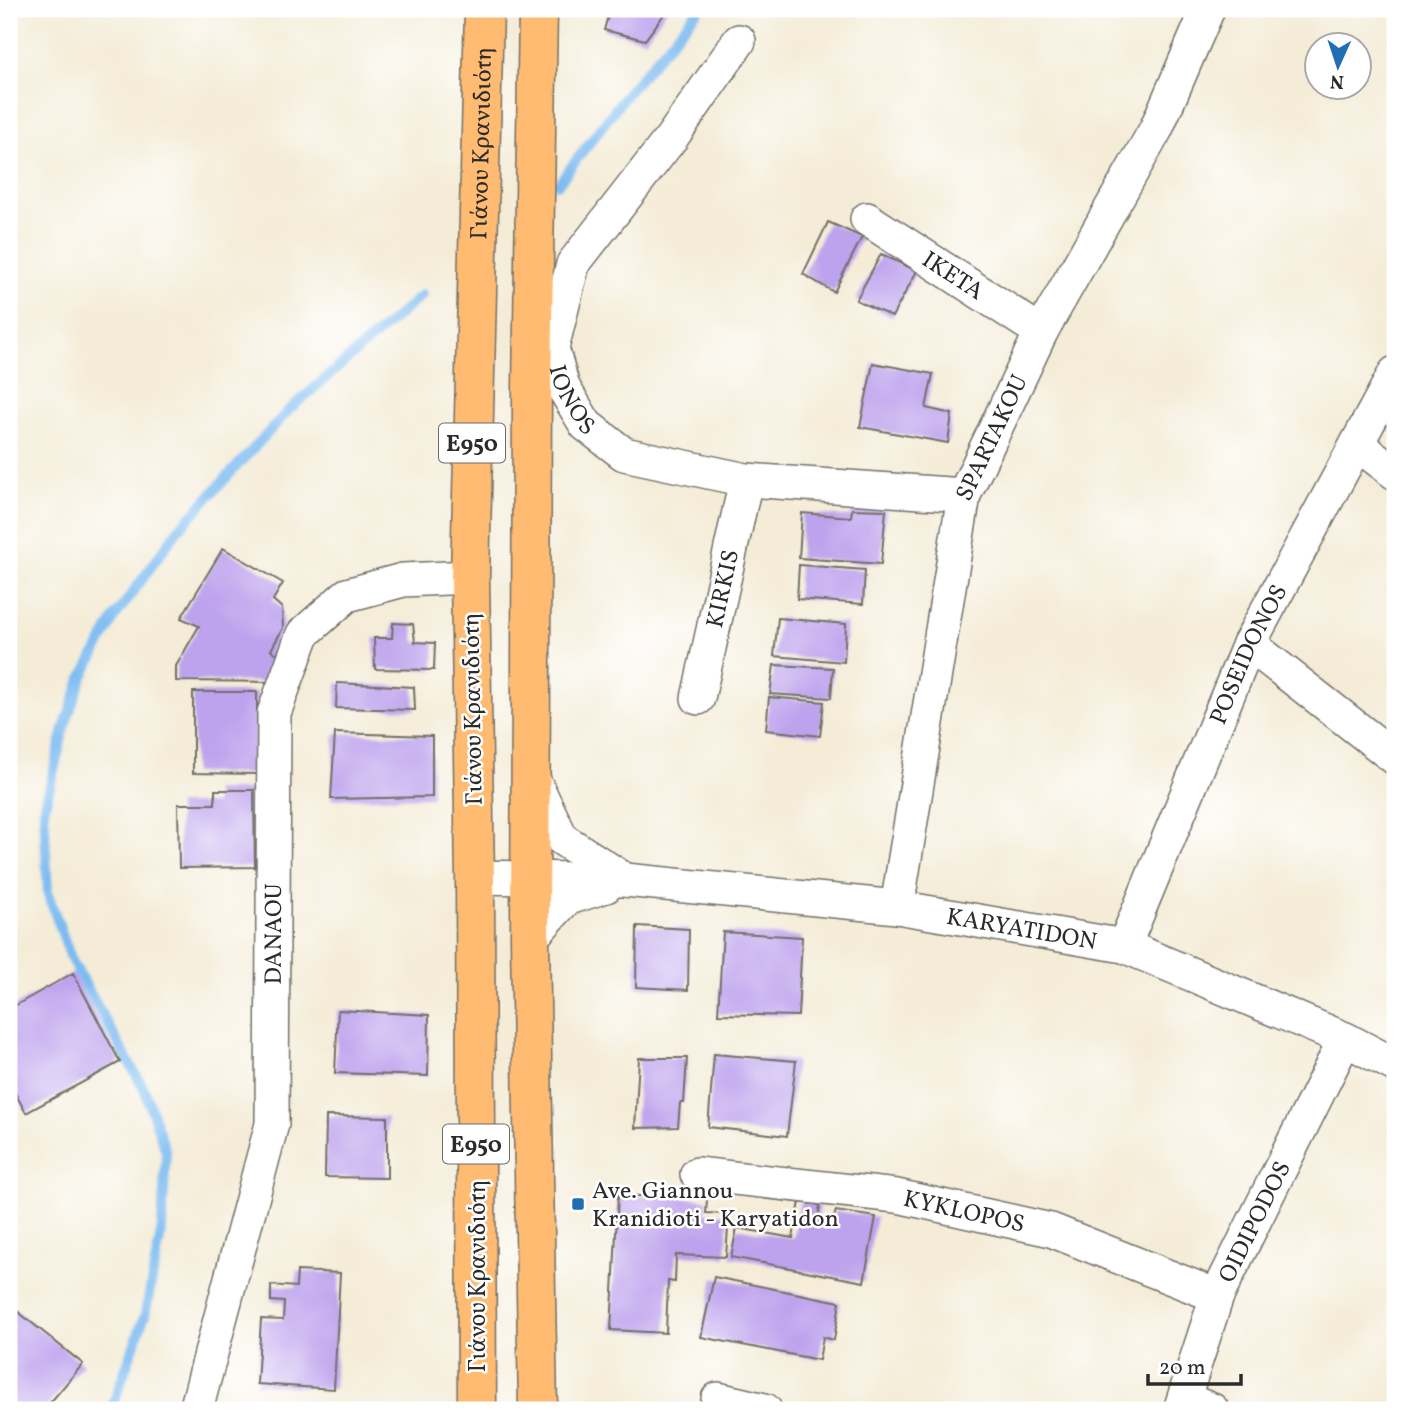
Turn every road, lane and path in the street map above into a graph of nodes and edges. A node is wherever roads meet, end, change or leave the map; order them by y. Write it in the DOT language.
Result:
graph roads {
  1 [pos="484,9"];
  2 [pos="538,9"];
  3 [pos="1208,9"];
  4 [pos="739,41"];
  5 [pos="867,219"];
  6 [pos="1041,332"];
  7 [pos="1395,373"];
  8 [pos="1357,444"];
  9 [pos="1395,472"];
  10 [pos="746,480"];
  11 [pos="964,495"];
  12 [pos="470,578"];
  13 [pos="1249,644"];
  14 [pos="698,698"];
  15 [pos="1395,758"];
  16 [pos="533,779"];
  17 [pos="531,876"];
  18 [pos="475,877"];
  19 [pos="625,880"];
  20 [pos="897,907"];
  21 [pos="530,939"];
  22 [pos="1124,946"];
  23 [pos="1345,1039"];
  24 [pos="1395,1065"];
  25 [pos="697,1174"];
  26 [pos="1217,1296"];
  27 [pos="718,1399"];
  28 [pos="1192,1407"];
  29 [pos="196,1410"];
  30 [pos="477,1410"];
  31 [pos="538,1410"];
  32 [pos="765,1410"];
  1 -- 12 [label="main road, Γιάνου Κρανιδιότη / E950"];
  2 -- 16 [label="main road, E950"];
  3 -- 6 [label="street, SPARTAKOU"];
  4 -- 10 [label="street, IONOS"];
  5 -- 6 [label="street, IKETA"];
  6 -- 11 [label="street, SPARTAKOU"];
  7 -- 8 [label="street, POSEIDONOS"];
  8 -- 9 [label="street"];
  8 -- 13 [label="street, POSEIDONOS"];
  10 -- 11 [label="street, IONOS"];
  10 -- 14 [label="street, KIRKIS"];
  11 -- 20 [label="street, SPARTAKOU"];
  12 -- 18 [label="main road, Γιάνου Κρανιδιότη / E950"];
  12 -- 29 [label="street, DANAOU"];
  13 -- 15 [label="street"];
  13 -- 22 [label="street, POSEIDONOS"];
  16 -- 17 [label="main road, E950"];
  16 -- 19 [label="street, KARYATIDON"];
  17 -- 18 [label="street, KARYATIDON"];
  17 -- 19 [label="street, KARYATIDON"];
  17 -- 21 [label="main road, E950"];
  18 -- 30 [label="main road, Γιάνου Κρανιδιότη / E950"];
  19 -- 20 [label="street, KARYATIDON"];
  19 -- 21 [label="street, KARYATIDON"];
  20 -- 22 [label="street, KARYATIDON"];
  21 -- 31 [label="main road, E950"];
  22 -- 23 [label="street, KARYATIDON"];
  23 -- 24 [label="street, KARYATIDON"];
  23 -- 26 [label="street, OIDIPODOS"];
  25 -- 26 [label="street, KYKLOPOS"];
  26 -- 28 [label="street, OIDIPODOS"];
  27 -- 32 [label="street"];
}
